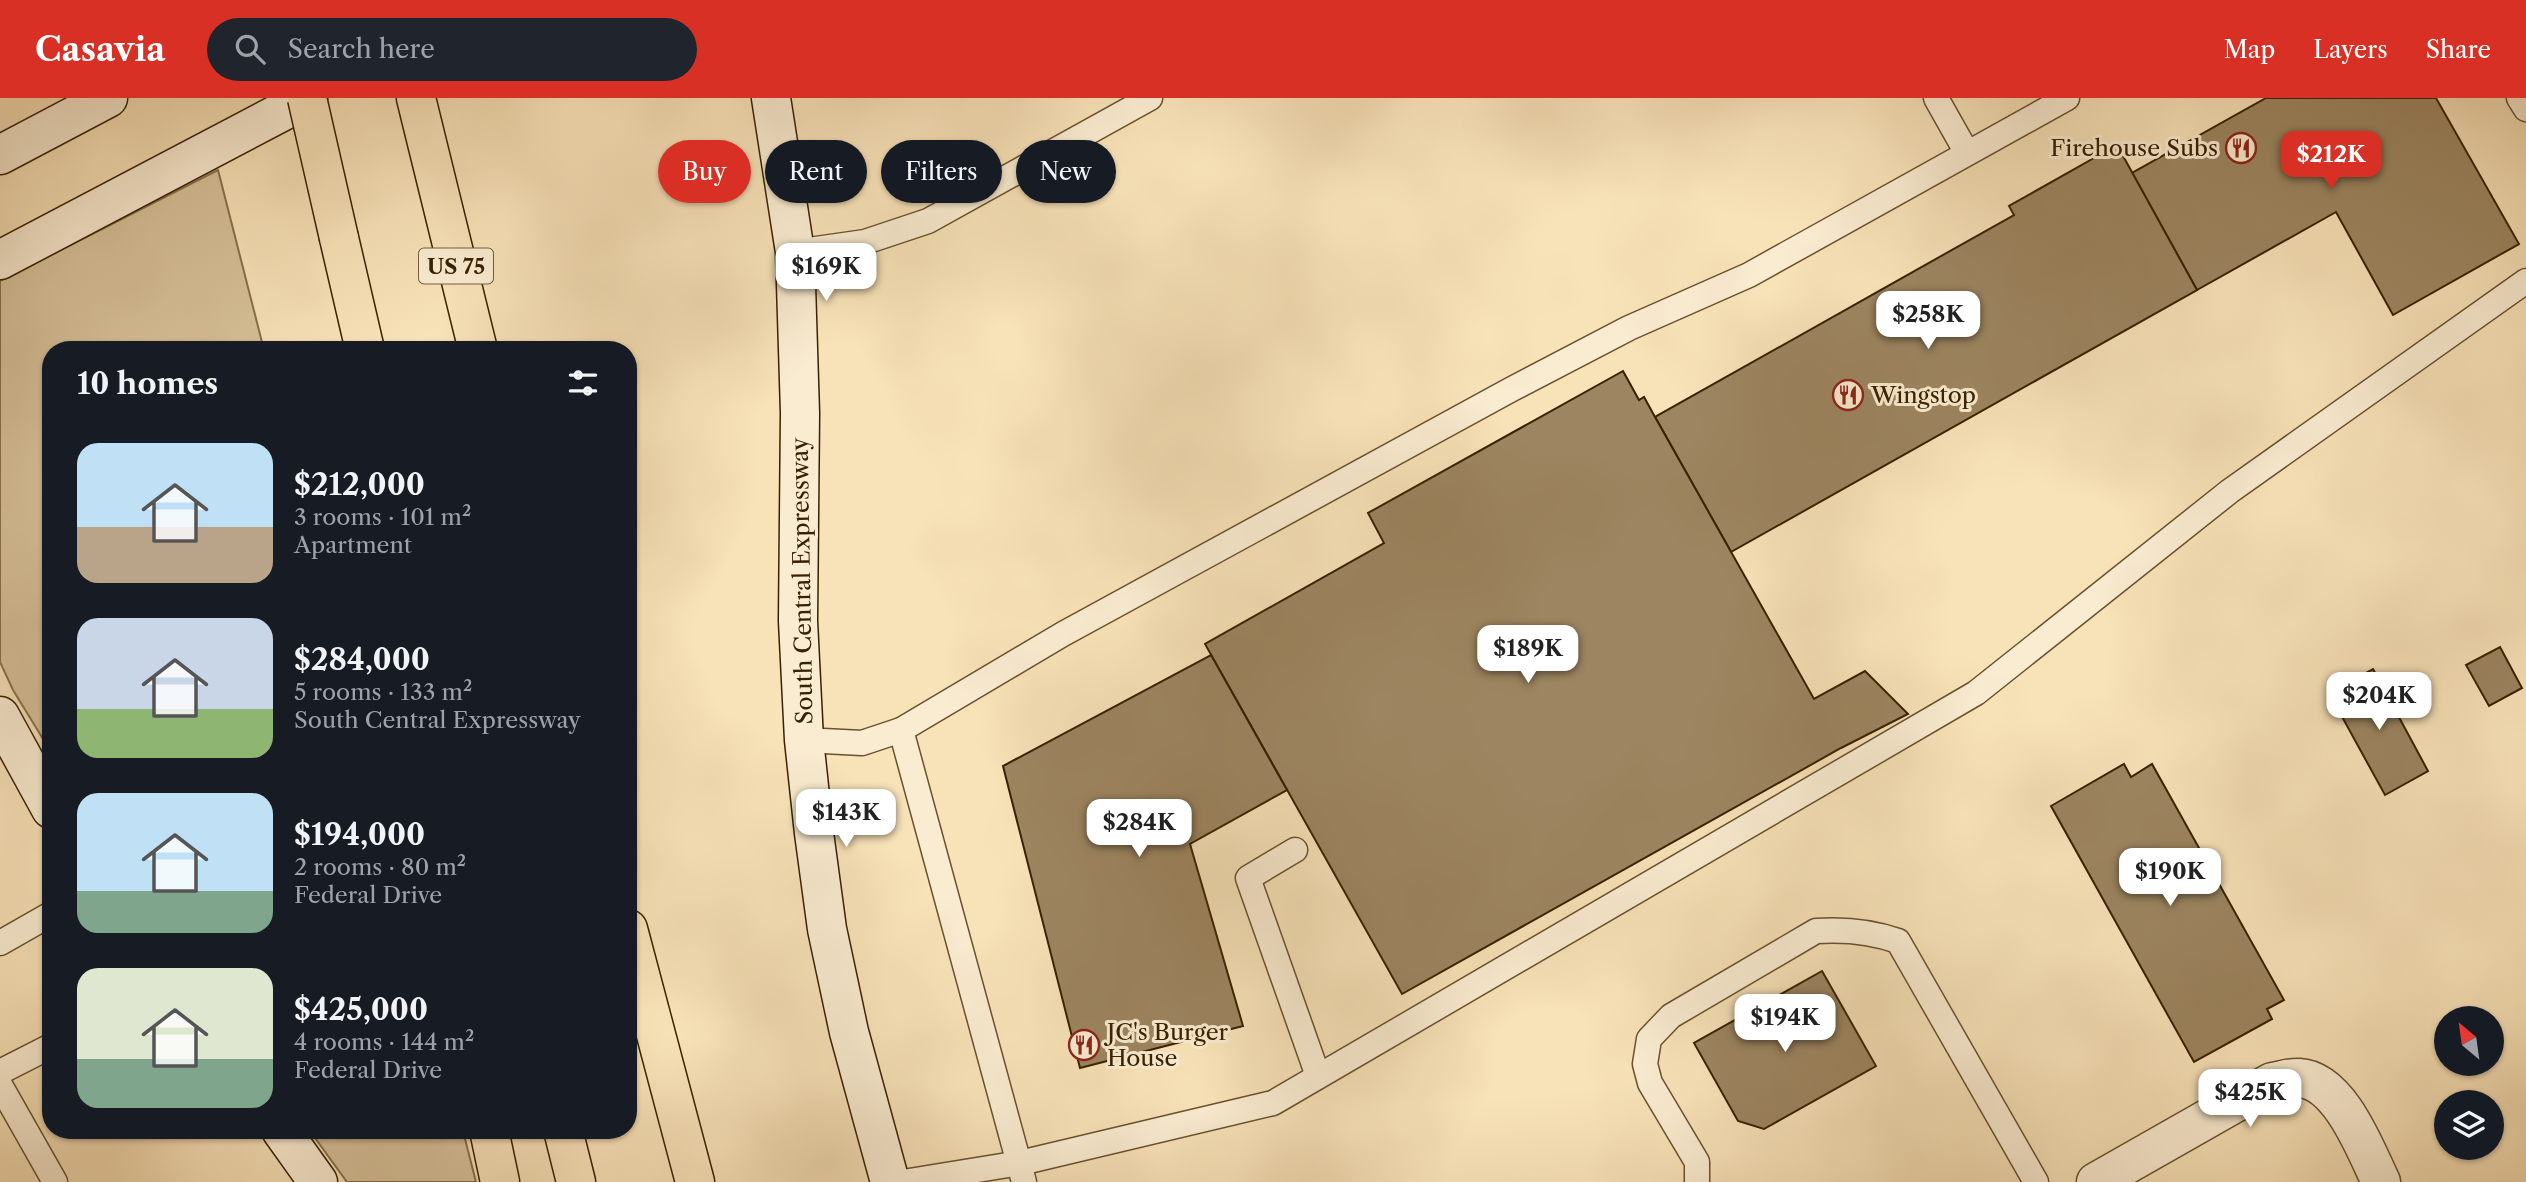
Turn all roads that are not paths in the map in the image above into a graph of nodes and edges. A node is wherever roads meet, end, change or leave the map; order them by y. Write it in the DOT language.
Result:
graph roads {
  1 [pos="108,98"];
  2 [pos="308,98"];
  3 [pos="416,98"];
  4 [pos="771,98"];
  5 [pos="1150,98"];
  6 [pos="1936,98"];
  7 [pos="2067,98"];
  8 [pos="2519,98"];
  9 [pos="2526,109"];
  10 [pos="1967,153"];
  11 [pos="0,155"];
  12 [pos="794,252"];
  13 [pos="0,260"];
  14 [pos="2526,281"];
  15 [pos="363,341"];
  16 [pos="476,341"];
  17 [pos="0,716"];
  18 [pos="901,730"];
  19 [pos="804,740"];
  20 [pos="42,793"];
  21 [pos="1295,850"];
  22 [pos="42,919"];
  23 [pos="0,943"];
  24 [pos="637,963"];
  25 [pos="42,1051"];
  26 [pos="0,1072"];
  27 [pos="1318,1076"];
  28 [pos="0,1085"];
  29 [pos="287,1139"];
  30 [pos="491,1139"];
  31 [pos="565,1139"];
  32 [pos="1022,1173"];
  33 [pos="55,1182"];
  34 [pos="318,1182"];
  35 [pos="500,1182"];
  36 [pos="576,1182"];
  37 [pos="695,1182"];
  38 [pos="890,1182"];
  39 [pos="903,1182"];
  40 [pos="1697,1182"];
  41 [pos="2036,1182"];
  42 [pos="2096,1182"];
  43 [pos="2381,1182"];
  1 -- 11 [label="main road"];
  2 -- 13 [label="main road"];
  2 -- 15 [label="highway, bridge"];
  3 -- 16 [label="highway, US 75"];
  4 -- 12 [label="main road, South Central Expressway"];
  5 -- 12 [label="lane"];
  6 -- 10 [label="lane"];
  7 -- 10 [label="lane"];
  8 -- 9 [label="lane"];
  10 -- 18 [label="lane"];
  12 -- 19 [label="main road, South Central Expressway"];
  14 -- 27 [label="lane"];
  17 -- 20 [label="main road"];
  18 -- 19 [label="lane"];
  18 -- 32 [label="lane"];
  19 -- 38 [label="main road, South Central Expressway"];
  21 -- 27 [label="lane"];
  22 -- 23 [label="lane"];
  24 -- 37 [label="highway"];
  25 -- 26 [label="lane"];
  27 -- 32 [label="lane"];
  28 -- 33 [label="lane"];
  29 -- 34 [label="main road"];
  30 -- 35 [label="highway"];
  31 -- 36 [label="highway"];
  32 -- 39 [label="lane"];
  40 -- 41 [label="lane"];
  42 -- 43 [label="main road"];
}
